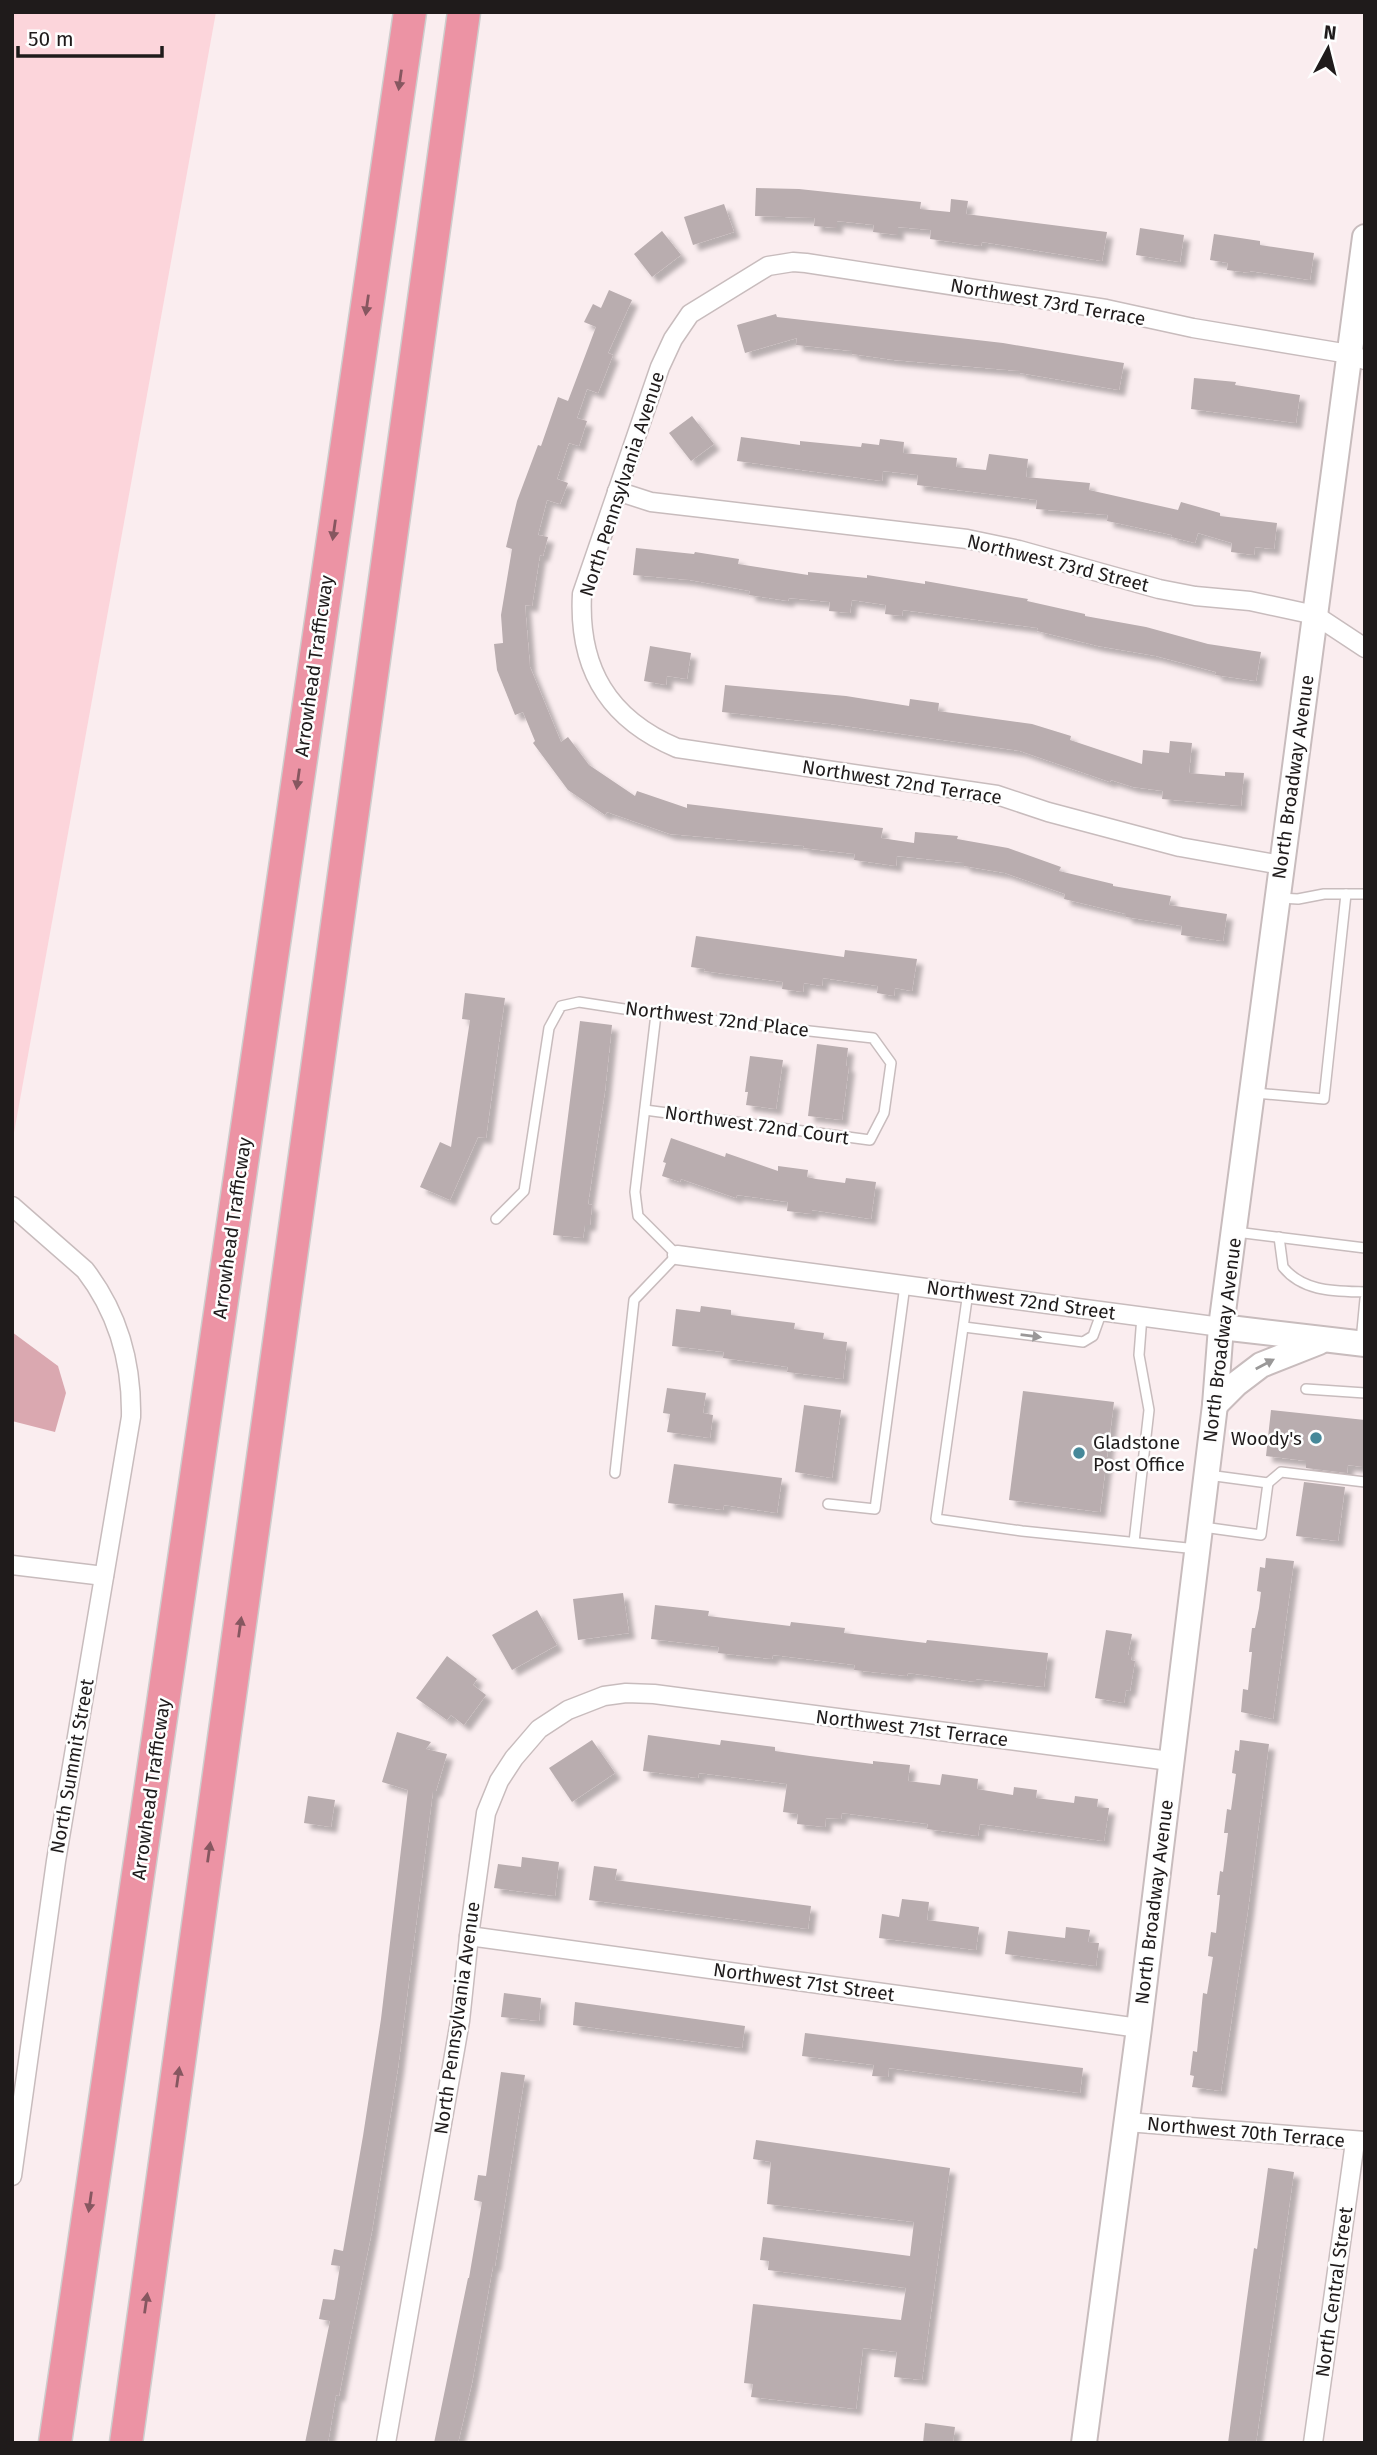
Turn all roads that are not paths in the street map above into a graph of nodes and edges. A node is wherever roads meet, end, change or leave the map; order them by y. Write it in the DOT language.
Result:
graph roads {
  1 [pos="410,12"];
  2 [pos="464,12"];
  3 [pos="1365,237"];
  4 [pos="734,286"];
  5 [pos="1357,357"];
  6 [pos="617,491"];
  7 [pos="1315,615"];
  8 [pos="1365,648"];
  9 [pos="614,705"];
  10 [pos="1281,865"];
  11 [pos="1346,894"];
  12 [pos="1365,894"];
  13 [pos="1277,898"];
  14 [pos="656,1014"];
  15 [pos="1253,1093"];
  16 [pos="645,1110"];
  17 [pos="870,1140"];
  18 [pos="12,1206"];
  19 [pos="496,1219"];
  20 [pos="1235,1231"];
  21 [pos="1279,1237"];
  22 [pos="1365,1248"];
  23 [pos="677,1255"];
  24 [pos="905,1284"];
  25 [pos="968,1292"];
  26 [pos="1365,1292"];
  27 [pos="1365,1299"];
  28 [pos="1102,1311"];
  29 [pos="1142,1316"];
  30 [pos="1221,1327"];
  31 [pos="964,1328"];
  32 [pos="1326,1339"];
  33 [pos="1363,1343"];
  34 [pos="1306,1389"];
  35 [pos="1365,1393"];
  36 [pos="1215,1405"];
  37 [pos="615,1473"];
  38 [pos="1206,1474"];
  39 [pos="1365,1482"];
  40 [pos="1268,1483"];
  41 [pos="828,1504"];
  42 [pos="1198,1538"];
  43 [pos="1134,1542"];
  44 [pos="12,1565"];
  45 [pos="104,1576"];
  46 [pos="654,1694"];
  47 [pos="1170,1761"];
  48 [pos="469,1936"];
  49 [pos="1139,2028"];
  50 [pos="1127,2122"];
  51 [pos="1360,2141"];
  52 [pos="12,2176"];
  53 [pos="141,2344"];
  54 [pos="55,2443"];
  55 [pos="126,2443"];
  56 [pos="141,2443"];
  57 [pos="386,2443"];
  58 [pos="1084,2443"];
  59 [pos="1313,2443"];
  1 -- 54 [label="highway, Arrowhead Trafficway, one-way"];
  53 -- 2 [label="highway, one-way"];
  3 -- 5 [label="main road, North Broadway Avenue"];
  4 -- 5 [label="street, Northwest 73rd Terrace"];
  4 -- 6 [label="street, North Pennsylvania Avenue"];
  5 -- 7 [label="main road, North Broadway Avenue"];
  6 -- 7 [label="street, Northwest 73rd Street"];
  6 -- 9 [label="street, North Pennsylvania Avenue"];
  7 -- 8 [label="street, Northwest 73rd Street"];
  7 -- 10 [label="main road, North Broadway Avenue"];
  9 -- 10 [label="street, Northwest 72nd Terrace"];
  10 -- 13 [label="main road, North Broadway Avenue"];
  11 -- 12 [label="lane"];
  11 -- 13 [label="lane"];
  11 -- 15 [label="lane"];
  13 -- 15 [label="main road, North Broadway Avenue"];
  14 -- 16 [label="lane"];
  14 -- 17 [label="lane, Northwest 72nd Place"];
  14 -- 19 [label="lane, Northwest 72nd Place"];
  15 -- 20 [label="main road, North Broadway Avenue"];
  16 -- 17 [label="lane, Northwest 72nd Court"];
  16 -- 23 [label="lane"];
  18 -- 45 [label="street, North Summit Street"];
  20 -- 21 [label="lane"];
  20 -- 30 [label="main road, North Broadway Avenue"];
  21 -- 22 [label="lane"];
  21 -- 26 [label="lane"];
  23 -- 24 [label="street, Northwest 72nd Street"];
  23 -- 37 [label="lane"];
  24 -- 25 [label="street, Northwest 72nd Street"];
  24 -- 41 [label="lane"];
  25 -- 28 [label="street, Northwest 72nd Street"];
  25 -- 31 [label="lane"];
  27 -- 33 [label="lane"];
  28 -- 29 [label="street, Northwest 72nd Street"];
  31 -- 28 [label="lane, one-way"];
  29 -- 30 [label="street, Northwest 72nd Street"];
  29 -- 43 [label="lane"];
  30 -- 32 [label="main road, Northwest 72nd Street"];
  30 -- 36 [label="main road, North Broadway Avenue"];
  31 -- 43 [label="lane"];
  32 -- 33 [label="main road, Northwest 72nd Street"];
  36 -- 32 [label="main road, one-way"];
  34 -- 35 [label="lane"];
  36 -- 38 [label="main road, North Broadway Avenue"];
  38 -- 40 [label="lane"];
  38 -- 42 [label="main road, North Broadway Avenue"];
  39 -- 40 [label="lane"];
  40 -- 42 [label="lane"];
  42 -- 43 [label="lane"];
  42 -- 47 [label="main road, North Broadway Avenue"];
  44 -- 45 [label="street"];
  45 -- 52 [label="street, North Summit Street"];
  46 -- 47 [label="street, Northwest 71st Terrace"];
  46 -- 48 [label="street, North Pennsylvania Avenue"];
  47 -- 49 [label="main road, North Broadway Avenue"];
  48 -- 49 [label="street, Northwest 71st Street"];
  48 -- 57 [label="street, North Pennsylvania Avenue"];
  49 -- 50 [label="main road, North Broadway Avenue"];
  50 -- 51 [label="street, Northwest 70th Terrace"];
  50 -- 58 [label="main road, North Broadway Avenue"];
  51 -- 59 [label="street, North Central Street"];
  53 -- 55 [label="highway"];
  53 -- 56 [label="highway"];
}
